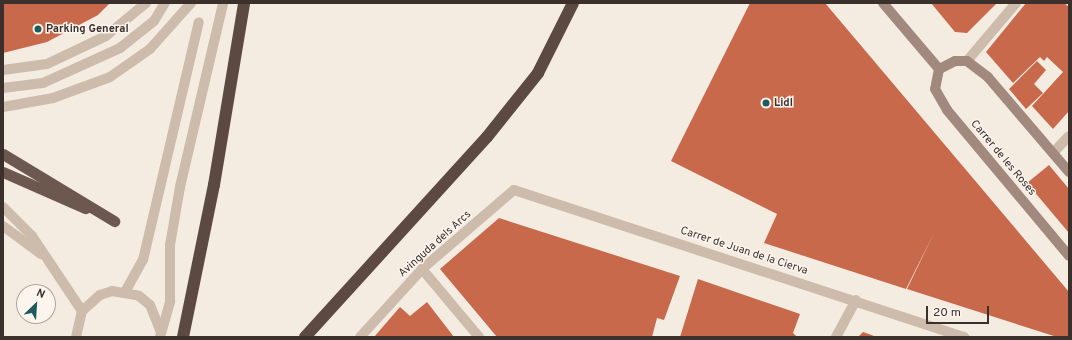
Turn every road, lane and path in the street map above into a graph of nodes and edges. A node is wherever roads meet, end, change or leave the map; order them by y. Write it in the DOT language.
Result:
graph roads {
  1 [pos="146,3"];
  2 [pos="165,3"];
  3 [pos="191,3"];
  4 [pos="223,3"];
  5 [pos="244,3"];
  6 [pos="573,3"];
  7 [pos="883,3"];
  8 [pos="1016,3"];
  9 [pos="199,22"];
  10 [pos="967,61"];
  11 [pos="939,69"];
  12 [pos="3,70"];
  13 [pos="3,88"];
  14 [pos="3,107"];
  15 [pos="1069,136"];
  16 [pos="1053,153"];
  17 [pos="3,154"];
  18 [pos="3,172"];
  19 [pos="1069,172"];
  20 [pos="514,190"];
  21 [pos="3,207"];
  22 [pos="3,226"];
  23 [pos="1069,256"];
  24 [pos="53,264"];
  25 [pos="422,269"];
  26 [pos="125,292"];
  27 [pos="856,300"];
  28 [pos="82,311"];
  29 [pos="161,334"];
  30 [pos="76,337"];
  31 [pos="183,337"];
  32 [pos="305,337"];
  33 [pos="360,337"];
  34 [pos="480,337"];
  35 [pos="836,337"];
  36 [pos="966,337"];
  1 -- 12 [label="street"];
  2 -- 13 [label="street"];
  3 -- 14 [label="street"];
  4 -- 29 [label="street"];
  5 -- 31 [label="highway"];
  6 -- 32 [label="highway"];
  7 -- 11 [label="main road"];
  8 -- 10 [label="street"];
  9 -- 26 [label="street"];
  10 -- 11 [label="main road"];
  10 -- 16 [label="main road"];
  11 -- 23 [label="main road, Carrer de les Roses"];
  15 -- 16 [label="street"];
  16 -- 19 [label="main road"];
  17 -- 18 [label="highway"];
  20 -- 25 [label="street, Avinguda dels Arcs"];
  20 -- 27 [label="street, Carrer de Juan de la Cierva"];
  21 -- 24 [label="street"];
  22 -- 24 [label="street"];
  24 -- 28 [label="street"];
  25 -- 33 [label="street, Avinguda dels Arcs"];
  25 -- 34 [label="street"];
  26 -- 28 [label="street"];
  26 -- 29 [label="street"];
  27 -- 35 [label="street"];
  27 -- 36 [label="street, Carrer de Juan de la Cierva"];
  28 -- 30 [label="street"];
}
